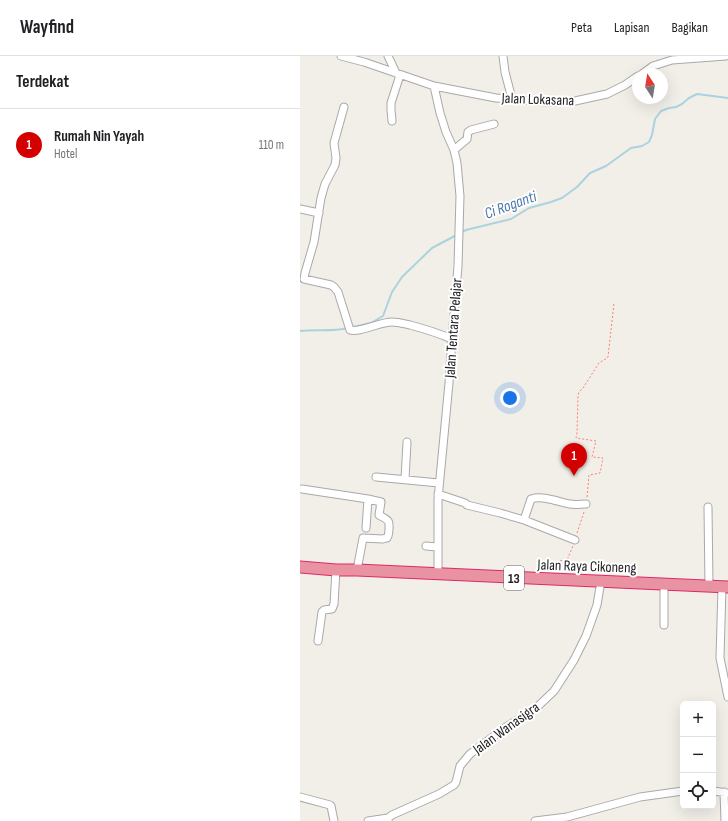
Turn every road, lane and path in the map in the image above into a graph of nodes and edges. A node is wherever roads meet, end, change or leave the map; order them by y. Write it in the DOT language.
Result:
graph roads {
  1 [pos="340,56"];
  2 [pos="388,56"];
  3 [pos="503,56"];
  4 [pos="726,56"];
  5 [pos="651,68"];
  6 [pos="398,74"];
  7 [pos="632,80"];
  8 [pos="434,86"];
  9 [pos="512,99"];
  10 [pos="344,107"];
  11 [pos="392,121"];
  12 [pos="494,124"];
  13 [pos="454,150"];
  14 [pos="300,209"];
  15 [pos="319,213"];
  16 [pos="302,279"];
  17 [pos="336,280"];
  18 [pos="336,288"];
  19 [pos="614,303"];
  20 [pos="452,339"];
  21 [pos="408,442"];
  22 [pos="376,477"];
  23 [pos="405,479"];
  24 [pos="440,483"];
  25 [pos="302,489"];
  26 [pos="438,494"];
  27 [pos="368,499"];
  28 [pos="586,504"];
  29 [pos="708,507"];
  30 [pos="524,520"];
  31 [pos="366,528"];
  32 [pos="575,540"];
  33 [pos="426,546"];
  34 [pos="437,548"];
  35 [pos="300,567"];
  36 [pos="336,570"];
  37 [pos="357,570"];
  38 [pos="438,574"];
  39 [pos="556,580"];
  40 [pos="601,581"];
  41 [pos="664,584"];
  42 [pos="709,586"];
  43 [pos="725,587"];
  44 [pos="664,625"];
  45 [pos="318,641"];
  46 [pos="728,697"];
  47 [pos="680,791"];
  48 [pos="716,791"];
  49 [pos="726,792"];
  50 [pos="300,797"];
  51 [pos="388,820"];
  52 [pos="334,821"];
  53 [pos="368,821"];
  54 [pos="535,821"];
  55 [pos="725,821"];
  1 -- 6 [label="street, Jalan Lokasana"];
  2 -- 6 [label="street"];
  3 -- 9 [label="street"];
  4 -- 5 [label="street"];
  6 -- 8 [label="street, Jalan Lokasana"];
  6 -- 11 [label="street"];
  7 -- 9 [label="street, Jalan Lokasana"];
  8 -- 9 [label="street, Jalan Lokasana"];
  8 -- 13 [label="street, Jalan Tentara Pelajar"];
  10 -- 15 [label="street"];
  12 -- 13 [label="street"];
  13 -- 20 [label="street, Jalan Tentara Pelajar"];
  14 -- 15 [label="street"];
  15 -- 16 [label="street"];
  16 -- 18 [label="street"];
  17 -- 18 [label="street"];
  18 -- 20 [label="street"];
  19 -- 28 [label="path"];
  20 -- 24 [label="street, Jalan Tentara Pelajar"];
  21 -- 23 [label="street"];
  22 -- 23 [label="street"];
  23 -- 24 [label="street"];
  24 -- 26 [label="street, Jalan Tentara Pelajar"];
  25 -- 27 [label="street"];
  26 -- 30 [label="street"];
  26 -- 34 [label="street, Jalan Tentara Pelajar"];
  27 -- 31 [label="street"];
  27 -- 37 [label="street"];
  28 -- 30 [label="street"];
  28 -- 32 [label="path"];
  29 -- 42 [label="street"];
  30 -- 32 [label="street"];
  32 -- 39 [label="path"];
  33 -- 34 [label="street"];
  34 -- 38 [label="street, Jalan Tentara Pelajar"];
  35 -- 36 [label="highway, Jalan Raya Cikoneng / 13"];
  36 -- 37 [label="highway, Jalan Raya Cikoneng / 13"];
  36 -- 45 [label="street"];
  37 -- 38 [label="highway, Jalan Raya Cikoneng / 13"];
  38 -- 39 [label="highway, Jalan Raya Cikoneng / 13"];
  39 -- 40 [label="highway, Jalan Raya Cikoneng / 13"];
  40 -- 41 [label="highway, Jalan Raya Cikoneng / 13"];
  40 -- 51 [label="street, Jalan Wanasigra"];
  41 -- 42 [label="highway, Jalan Raya Cikoneng / 13"];
  41 -- 44 [label="street"];
  42 -- 43 [label="highway, Jalan Raya Cikoneng / 13"];
  43 -- 46 [label="street"];
  47 -- 54 [label="street"];
  48 -- 49 [label="street"];
  49 -- 55 [label="street"];
  50 -- 52 [label="street"];
  51 -- 53 [label="street, Jalan Wanasigra"];
}
